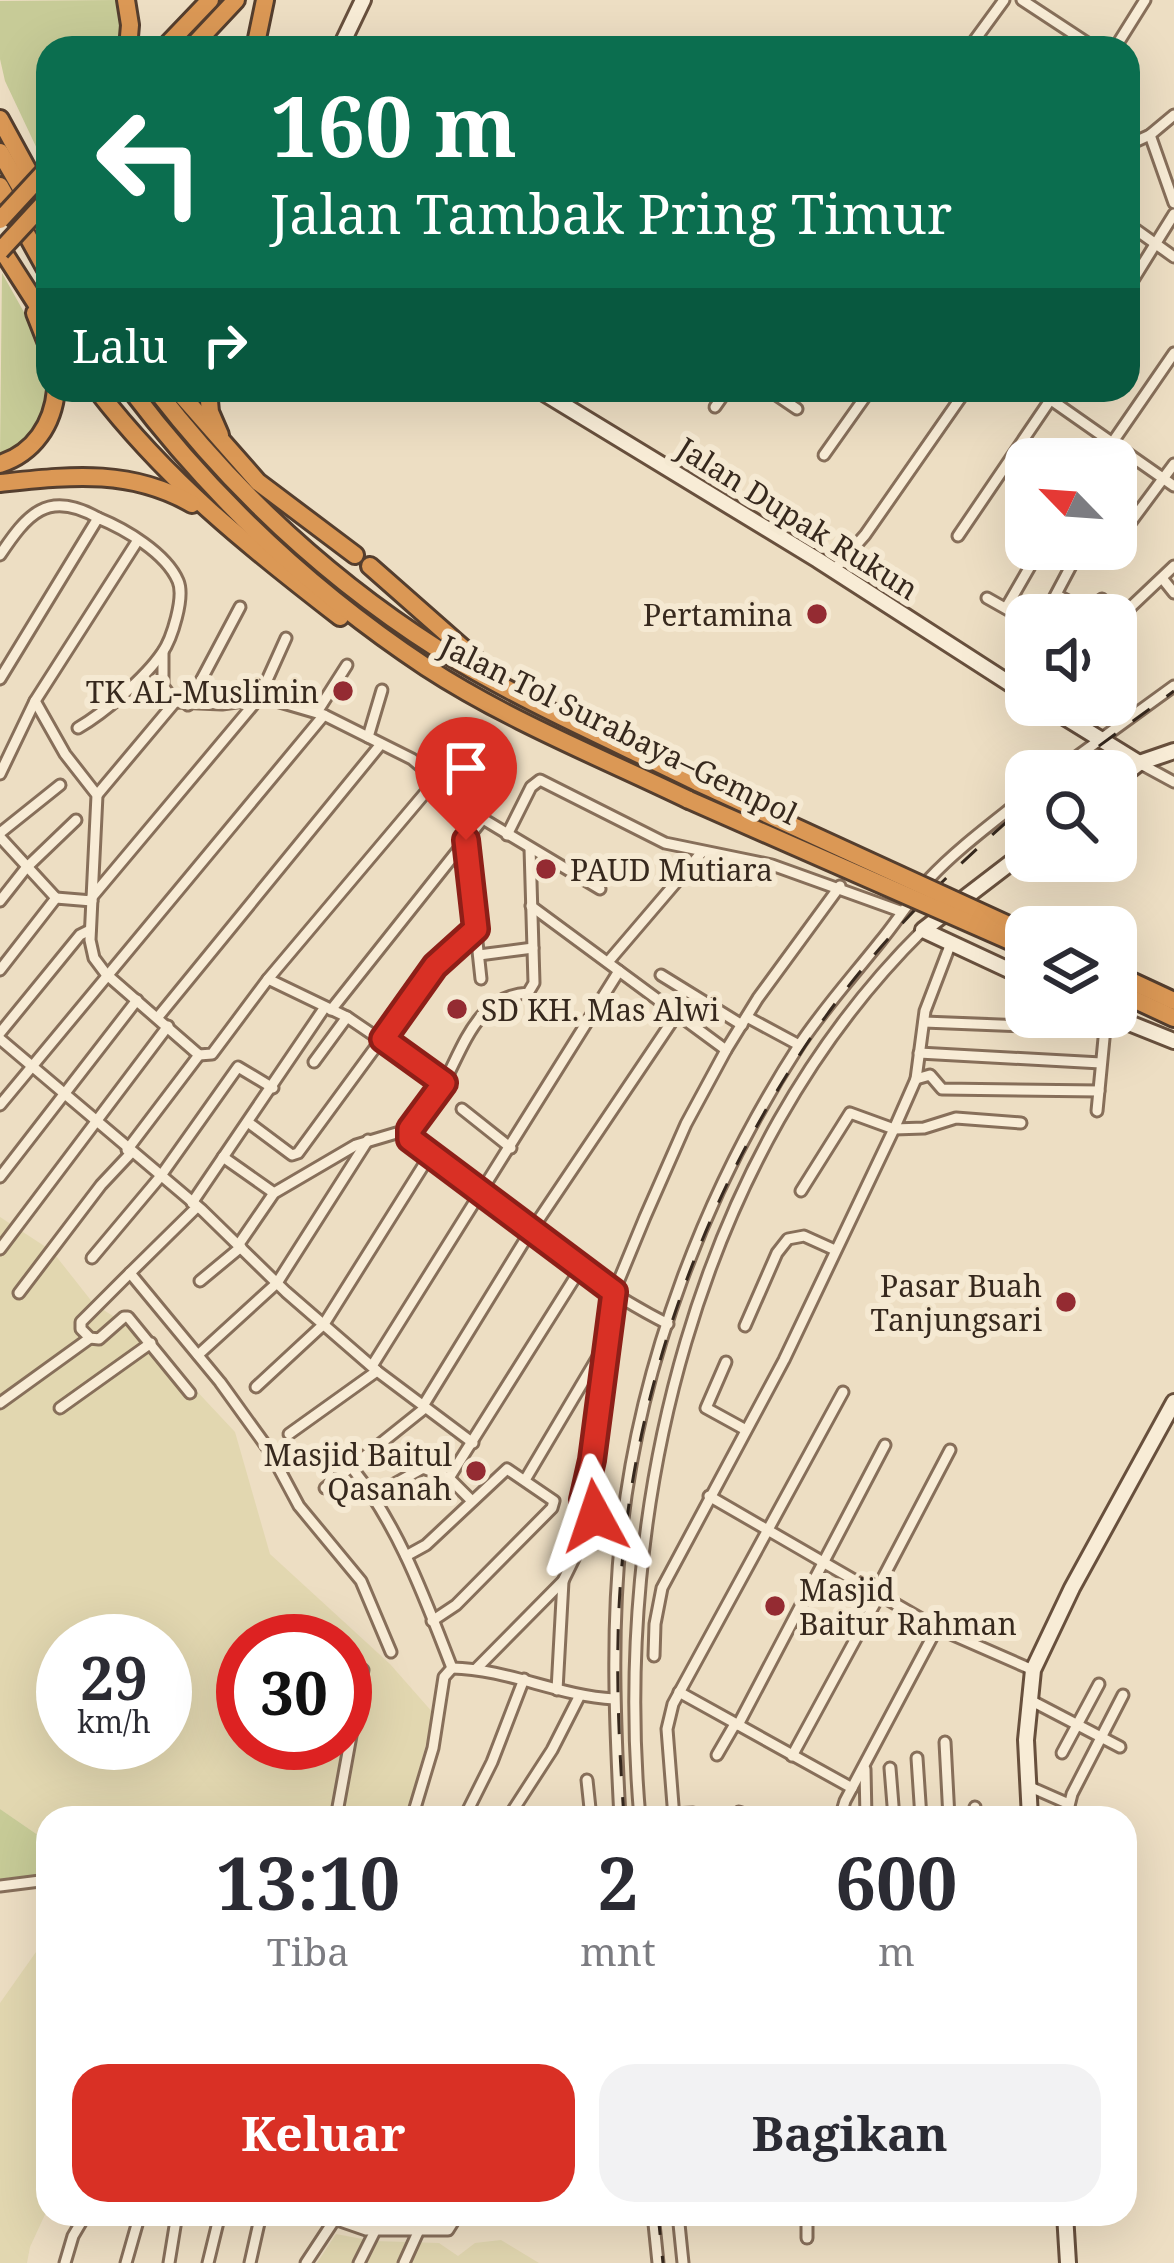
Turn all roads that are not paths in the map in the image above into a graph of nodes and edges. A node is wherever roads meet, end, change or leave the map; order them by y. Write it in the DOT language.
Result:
graph roads {
  1 [pos="126,0"];
  2 [pos="210,0"];
  3 [pos="236,0"];
  4 [pos="265,0"];
  5 [pos="363,0"];
  6 [pos="1004,0"];
  7 [pos="1022,0"];
  8 [pos="1138,2"];
  9 [pos="129,36"];
  10 [pos="176,36"];
  11 [pos="202,36"];
  12 [pos="258,36"];
  13 [pos="346,36"];
  14 [pos="981,36"];
  15 [pos="1077,36"];
  16 [pos="1121,36"];
  17 [pos="1174,115"];
  18 [pos="0,119"];
  19 [pos="1150,135"];
  20 [pos="1140,140"];
  21 [pos="0,152"];
  22 [pos="36,181"];
  23 [pos="36,182"];
  24 [pos="0,186"];
  25 [pos="1174,203"];
  26 [pos="36,214"];
  27 [pos="1174,214"];
  28 [pos="36,215"];
  29 [pos="0,220"];
  30 [pos="1140,233"];
  31 [pos="1157,246"];
  32 [pos="0,249"];
  33 [pos="36,251"];
  34 [pos="1174,257"];
  35 [pos="1140,271"];
  36 [pos="28,294"];
  37 [pos="36,305"];
  38 [pos="36,315"];
  39 [pos="1174,353"];
  40 [pos="53,402"];
  41 [pos="106,402"];
  42 [pos="140,402"];
  43 [pos="166,402"];
  44 [pos="187,402"];
  45 [pos="209,402"];
  46 [pos="559,402"];
  47 [pos="718,402"];
  48 [pos="787,402"];
  49 [pos="862,402"];
  50 [pos="958,402"];
  51 [pos="1049,402"];
  52 [pos="1062,402"];
  53 [pos="715,406"];
  54 [pos="797,409"];
  55 [pos="1106,438"];
  56 [pos="1115,438"];
  57 [pos="228,452"];
  58 [pos="824,455"];
  59 [pos="1137,460"];
  60 [pos="0,464"];
  61 [pos="1174,464"];
  62 [pos="1163,478"];
  63 [pos="0,483"];
  64 [pos="1174,486"];
  65 [pos="1137,513"];
  66 [pos="208,514"];
  67 [pos="98,518"];
  68 [pos="958,536"];
  69 [pos="138,540"];
  70 [pos="0,555"];
  71 [pos="355,555"];
  72 [pos="370,566"];
  73 [pos="1174,566"];
  74 [pos="834,570"];
  75 [pos="1162,578"];
  76 [pos="1174,592"];
  77 [pos="987,598"];
  78 [pos="1137,601"];
  79 [pos="240,607"];
  80 [pos="1005,607"];
  81 [pos="286,638"];
  82 [pos="163,652"];
  83 [pos="347,665"];
  84 [pos="428,669"];
  85 [pos="0,679"];
  86 [pos="1005,680"];
  87 [pos="1174,686"];
  88 [pos="382,690"];
  89 [pos="511,691"];
  90 [pos="259,698"];
  91 [pos="35,701"];
  92 [pos="175,702"];
  93 [pos="188,705"];
  94 [pos="321,713"];
  95 [pos="1080,726"];
  96 [pos="79,728"];
  97 [pos="368,737"];
  98 [pos="1100,738"];
  99 [pos="381,744"];
  100 [pos="1084,750"];
  101 [pos="1174,751"];
  102 [pos="1139,763"];
  103 [pos="0,774"];
  104 [pos="436,780"];
  105 [pos="1174,782"];
  106 [pos="60,785"];
  107 [pos="97,796"];
  108 [pos="1005,814"];
  109 [pos="76,820"];
  110 [pos="482,820"];
  111 [pos="0,835"];
  112 [pos="507,835"];
  113 [pos="466,840"];
  114 [pos="530,848"];
  115 [pos="702,852"];
  116 [pos="1005,867"];
  117 [pos="26,868"];
  118 [pos="840,886"];
  119 [pos="600,889"];
  120 [pos="56,898"];
  121 [pos="92,899"];
  122 [pos="0,901"];
  123 [pos="531,906"];
  124 [pos="900,911"];
  125 [pos="1005,923"];
  126 [pos="476,929"];
  127 [pos="90,930"];
  128 [pos="923,930"];
  129 [pos="1005,939"];
  130 [pos="951,943"];
  131 [pos="533,948"];
  132 [pos="479,955"];
  133 [pos="608,962"];
  134 [pos="1005,968"];
  135 [pos="0,970"];
  136 [pos="619,971"];
  137 [pos="106,974"];
  138 [pos="661,975"];
  139 [pos="268,979"];
  140 [pos="481,979"];
  141 [pos="1137,984"];
  142 [pos="137,1000"];
  143 [pos="1137,1001"];
  144 [pos="1174,1001"];
  145 [pos="328,1009"];
  146 [pos="677,1014"];
  147 [pos="158,1017"];
  148 [pos="347,1017"];
  149 [pos="1174,1018"];
  150 [pos="744,1021"];
  151 [pos="924,1022"];
  152 [pos="1005,1022"];
  153 [pos="168,1026"];
  154 [pos="1137,1030"];
  155 [pos="0,1036"];
  156 [pos="1106,1038"];
  157 [pos="383,1039"];
  158 [pos="1174,1041"];
  159 [pos="800,1045"];
  160 [pos="726,1050"];
  161 [pos="919,1053"];
  162 [pos="200,1055"];
  163 [pos="314,1062"];
  164 [pos="1101,1064"];
  165 [pos="31,1065"];
  166 [pos="916,1079"];
  167 [pos="444,1083"];
  168 [pos="273,1088"];
  169 [pos="1099,1091"];
  170 [pos="63,1093"];
  171 [pos="0,1106"];
  172 [pos="462,1109"];
  173 [pos="1097,1111"];
  174 [pos="96,1122"];
  175 [pos="1021,1123"];
  176 [pos="249,1124"];
  177 [pos="410,1129"];
  178 [pos="894,1130"];
  179 [pos="368,1139"];
  180 [pos="511,1148"];
  181 [pos="129,1151"];
  182 [pos="430,1155"];
  183 [pos="224,1157"];
  184 [pos="0,1177"];
  185 [pos="160,1177"];
  186 [pos="801,1191"];
  187 [pos="274,1193"];
  188 [pos="480,1195"];
  189 [pos="195,1205"];
  190 [pos="530,1232"];
  191 [pos="240,1246"];
  192 [pos="0,1249"];
  193 [pos="835,1250"];
  194 [pos="92,1258"];
  195 [pos="12,1259"];
  196 [pos="581,1268"];
  197 [pos="130,1273"];
  198 [pos="200,1281"];
  199 [pos="278,1282"];
  200 [pos="614,1292"];
  201 [pos="19,1293"];
  202 [pos="324,1324"];
  203 [pos="668,1324"];
  204 [pos="745,1326"];
  205 [pos="90,1338"];
  206 [pos="151,1343"];
  207 [pos="605,1345"];
  208 [pos="198,1355"];
  209 [pos="726,1362"];
  210 [pos="374,1368"];
  211 [pos="256,1387"];
  212 [pos="843,1392"];
  213 [pos="190,1393"];
  214 [pos="0,1402"];
  215 [pos="1174,1402"];
  216 [pos="424,1407"];
  217 [pos="60,1408"];
  218 [pos="746,1430"];
  219 [pos="289,1434"];
  220 [pos="473,1443"];
  221 [pos="885,1445"];
  222 [pos="950,1450"];
  223 [pos="352,1468"];
  224 [pos="448,1478"];
  225 [pos="525,1480"];
  226 [pos="325,1488"];
  227 [pos="374,1496"];
  228 [pos="709,1496"];
  229 [pos="472,1501"];
  230 [pos="768,1530"];
  231 [pos="406,1556"];
  232 [pos="824,1562"];
  233 [pos="563,1581"];
  234 [pos="878,1593"];
  235 [pos="432,1621"];
  236 [pos="937,1628"];
  237 [pos="391,1652"];
  238 [pos="654,1656"];
  239 [pos="452,1668"];
  240 [pos="476,1669"];
  241 [pos="1033,1670"];
  242 [pos="524,1679"];
  243 [pos="1099,1684"];
  244 [pos="557,1690"];
  245 [pos="679,1692"];
  246 [pos="1123,1695"];
  247 [pos="579,1697"];
  248 [pos="614,1699"];
  249 [pos="1028,1699"];
  250 [pos="737,1724"];
  251 [pos="1076,1726"];
  252 [pos="1101,1738"];
  253 [pos="945,1742"];
  254 [pos="1120,1747"];
  255 [pos="1062,1753"];
  256 [pos="717,1755"];
  257 [pos="792,1756"];
  258 [pos="917,1758"];
  259 [pos="865,1767"];
  260 [pos="890,1768"];
  261 [pos="345,1770"];
  262 [pos="587,1780"];
  263 [pos="1028,1786"];
  264 [pos="852,1788"];
  265 [pos="1069,1804"];
  266 [pos="338,1806"];
  267 [pos="416,1806"];
  268 [pos="470,1806"];
  269 [pos="516,1806"];
  270 [pos="590,1806"];
  271 [pos="619,1806"];
  272 [pos="639,1806"];
  273 [pos="673,1806"];
  274 [pos="845,1806"];
  275 [pos="866,1806"];
  276 [pos="893,1806"];
  277 [pos="920,1806"];
  278 [pos="948,1806"];
  279 [pos="1029,1806"];
  280 [pos="36,1882"];
  281 [pos="0,1886"];
  282 [pos="79,2226"];
  283 [pos="137,2226"];
  284 [pos="176,2226"];
  285 [pos="217,2226"];
  286 [pos="258,2226"];
  287 [pos="330,2226"];
  288 [pos="360,2226"];
  289 [pos="450,2226"];
  290 [pos="654,2226"];
  291 [pos="679,2226"];
  292 [pos="807,2226"];
  293 [pos="1066,2226"];
  294 [pos="375,2230"];
  295 [pos="419,2230"];
  296 [pos="807,2238"];
  297 [pos="65,2263"];
  298 [pos="126,2263"];
  299 [pos="169,2263"];
  300 [pos="208,2263"];
  301 [pos="250,2263"];
  302 [pos="306,2263"];
  303 [pos="359,2263"];
  304 [pos="404,2263"];
  305 [pos="658,2263"];
  306 [pos="683,2263"];
  307 [pos="1068,2263"];
  1 -- 9 [label="highway"];
  2 -- 10 [label="highway"];
  3 -- 11 [label="highway"];
  4 -- 12 [label="highway"];
  5 -- 13 [label="main road"];
  6 -- 14 [label="street"];
  7 -- 15 [label="street"];
  8 -- 16 [label="street"];
  17 -- 19 [label="street"];
  18 -- 23 [label="highway"];
  19 -- 20 [label="street"];
  19 -- 25 [label="street"];
  21 -- 28 [label="highway"];
  22 -- 29 [label="highway, bridge"];
  24 -- 33 [label="highway"];
  26 -- 32 [label="highway, bridge"];
  27 -- 31 [label="street"];
  30 -- 31 [label="street"];
  31 -- 34 [label="street"];
  31 -- 35 [label="street"];
  32 -- 36 [label="highway"];
  36 -- 37 [label="highway"];
  36 -- 38 [label="highway"];
  39 -- 56 [label="street"];
  40 -- 60 [label="highway"];
  41 -- 66 [label="highway"];
  42 -- 84 [label="highway, Jalan Tol Surabaya–Gempol"];
  43 -- 89 [label="highway, Jalan Tol Surabaya–Gempol"];
  44 -- 57 [label="highway"];
  45 -- 57 [label="highway"];
  46 -- 74 [label="main road, Jalan Dupak Rukun"];
  47 -- 53 [label="street"];
  48 -- 54 [label="street"];
  49 -- 58 [label="street"];
  50 -- 74 [label="street"];
  51 -- 68 [label="street"];
  52 -- 55 [label="street"];
  57 -- 71 [label="highway"];
  59 -- 62 [label="street"];
  61 -- 62 [label="street"];
  62 -- 64 [label="street"];
  62 -- 65 [label="street"];
  63 -- 66 [label="highway"];
  66 -- 84 [label="highway"];
  67 -- 69 [label="street"];
  67 -- 70 [label="street"];
  67 -- 85 [label="street"];
  69 -- 82 [label="street"];
  69 -- 91 [label="street"];
  72 -- 89 [label="highway"];
  73 -- 75 [label="street"];
  74 -- 86 [label="main road, Jalan Dupak Rukun"];
  75 -- 76 [label="street"];
  75 -- 78 [label="street"];
  77 -- 80 [label="street"];
  79 -- 93 [label="street"];
  81 -- 90 [label="street"];
  82 -- 92 [label="street"];
  82 -- 96 [label="street"];
  83 -- 94 [label="street"];
  84 -- 129 [label="highway, Jalan Tol Surabaya–Gempol, bridge"];
  87 -- 98 [label="street"];
  88 -- 97 [label="street"];
  89 -- 125 [label="highway, Jalan Tol Surabaya–Gempol, bridge"];
  90 -- 93 [label="street"];
  90 -- 94 [label="street"];
  90 -- 121 [label="street"];
  91 -- 103 [label="street"];
  91 -- 107 [label="street"];
  92 -- 93 [label="street"];
  92 -- 107 [label="street"];
  94 -- 97 [label="street"];
  94 -- 137 [label="street"];
  95 -- 98 [label="main road"];
  97 -- 99 [label="street"];
  98 -- 100 [label="street"];
  98 -- 102 [label="main road"];
  99 -- 104 [label="street"];
  99 -- 147 [label="street"];
  101 -- 102 [label="main road"];
  102 -- 105 [label="street"];
  104 -- 110 [label="street"];
  104 -- 139 [label="street"];
  106 -- 111 [label="street"];
  107 -- 121 [label="street"];
  108 -- 124 [label="street"];
  109 -- 117 [label="street"];
  110 -- 112 [label="street"];
  110 -- 113 [label="street"];
  111 -- 117 [label="street"];
  112 -- 114 [label="street"];
  112 -- 115 [label="street"];
  113 -- 126 [label="street"];
  113 -- 145 [label="street"];
  114 -- 119 [label="street"];
  114 -- 123 [label="street"];
  115 -- 118 [label="street"];
  115 -- 133 [label="street"];
  116 -- 128 [label="main road"];
  117 -- 120 [label="street"];
  117 -- 122 [label="street"];
  118 -- 124 [label="street"];
  118 -- 150 [label="street"];
  120 -- 121 [label="street"];
  120 -- 135 [label="street"];
  121 -- 127 [label="street"];
  123 -- 131 [label="street"];
  123 -- 133 [label="street"];
  124 -- 159 [label="street"];
  126 -- 132 [label="street"];
  126 -- 157 [label="street"];
  127 -- 137 [label="street"];
  127 -- 155 [label="street"];
  128 -- 130 [label="main road"];
  128 -- 272 [label="street"];
  130 -- 134 [label="main road"];
  130 -- 151 [label="street"];
  131 -- 132 [label="street"];
  131 -- 167 [label="street"];
  132 -- 140 [label="street"];
  133 -- 136 [label="street"];
  136 -- 146 [label="street"];
  136 -- 180 [label="street"];
  137 -- 142 [label="street"];
  137 -- 165 [label="street"];
  138 -- 150 [label="street"];
  139 -- 145 [label="street"];
  139 -- 162 [label="street"];
  141 -- 144 [label="highway"];
  142 -- 147 [label="street"];
  142 -- 170 [label="street"];
  143 -- 149 [label="highway"];
  145 -- 148 [label="street"];
  145 -- 168 [label="street"];
  146 -- 160 [label="street"];
  146 -- 190 [label="street"];
  147 -- 153 [label="street"];
  148 -- 157 [label="street"];
  148 -- 163 [label="street"];
  150 -- 159 [label="street"];
  150 -- 160 [label="street"];
  151 -- 152 [label="street"];
  151 -- 161 [label="street"];
  153 -- 162 [label="street"];
  153 -- 174 [label="street"];
  154 -- 158 [label="main road"];
  155 -- 165 [label="street"];
  156 -- 164 [label="street"];
  157 -- 167 [label="street"];
  157 -- 176 [label="street"];
  159 -- 203 [label="street"];
  160 -- 200 [label="street"];
  161 -- 164 [label="street"];
  161 -- 166 [label="street"];
  162 -- 181 [label="street"];
  164 -- 169 [label="street"];
  165 -- 170 [label="street"];
  165 -- 171 [label="street"];
  166 -- 169 [label="street"];
  166 -- 178 [label="street"];
  167 -- 177 [label="street"];
  168 -- 176 [label="street"];
  168 -- 185 [label="street"];
  169 -- 173 [label="street"];
  170 -- 174 [label="street"];
  170 -- 184 [label="street"];
  172 -- 180 [label="street"];
  174 -- 181 [label="street"];
  174 -- 192 [label="street"];
  175 -- 178 [label="street"];
  176 -- 183 [label="street"];
  177 -- 179 [label="street"];
  177 -- 182 [label="street"];
  178 -- 186 [label="street"];
  178 -- 193 [label="street"];
  179 -- 187 [label="street"];
  179 -- 199 [label="street"];
  180 -- 188 [label="street"];
  181 -- 185 [label="street"];
  181 -- 201 [label="street"];
  182 -- 188 [label="street"];
  182 -- 202 [label="street"];
  183 -- 187 [label="street"];
  183 -- 189 [label="street"];
  185 -- 189 [label="street"];
  185 -- 194 [label="street"];
  187 -- 191 [label="street"];
  188 -- 190 [label="street"];
  188 -- 210 [label="street"];
  189 -- 191 [label="street"];
  189 -- 197 [label="street"];
  190 -- 196 [label="street"];
  190 -- 216 [label="street"];
  191 -- 198 [label="street"];
  191 -- 199 [label="street"];
  192 -- 195 [label="street"];
  193 -- 204 [label="street"];
  193 -- 218 [label="street"];
  196 -- 200 [label="street"];
  196 -- 220 [label="street"];
  197 -- 205 [label="street"];
  197 -- 208 [label="street"];
  199 -- 202 [label="street"];
  199 -- 208 [label="street"];
  200 -- 203 [label="street"];
  200 -- 207 [label="street"];
  202 -- 210 [label="street"];
  202 -- 211 [label="street"];
  203 -- 248 [label="street"];
  205 -- 206 [label="street"];
  205 -- 214 [label="street"];
  206 -- 213 [label="street"];
  206 -- 217 [label="street"];
  207 -- 225 [label="street"];
  207 -- 233 [label="street"];
  208 -- 237 [label="street"];
  209 -- 218 [label="street"];
  210 -- 216 [label="street"];
  210 -- 219 [label="street"];
  212 -- 230 [label="street"];
  215 -- 241 [label="main road"];
  216 -- 220 [label="street"];
  216 -- 223 [label="street"];
  218 -- 228 [label="street"];
  220 -- 224 [label="street"];
  221 -- 232 [label="street"];
  222 -- 234 [label="street"];
  223 -- 226 [label="street"];
  223 -- 227 [label="street"];
  224 -- 227 [label="street"];
  224 -- 229 [label="street"];
  225 -- 229 [label="street"];
  225 -- 235 [label="street"];
  227 -- 231 [label="street"];
  228 -- 230 [label="street"];
  228 -- 238 [label="street"];
  229 -- 231 [label="street"];
  230 -- 232 [label="street"];
  230 -- 245 [label="street"];
  231 -- 235 [label="street"];
  232 -- 234 [label="street"];
  232 -- 250 [label="street"];
  233 -- 240 [label="street"];
  233 -- 244 [label="street"];
  234 -- 236 [label="street"];
  234 -- 257 [label="street"];
  235 -- 239 [label="street"];
  236 -- 241 [label="street"];
  236 -- 259 [label="street"];
  239 -- 240 [label="street"];
  239 -- 267 [label="street"];
  240 -- 242 [label="street"];
  241 -- 249 [label="main road"];
  242 -- 244 [label="street"];
  242 -- 268 [label="street"];
  243 -- 251 [label="street"];
  244 -- 247 [label="street"];
  245 -- 250 [label="street"];
  245 -- 273 [label="street"];
  246 -- 252 [label="street"];
  247 -- 248 [label="street"];
  247 -- 269 [label="street"];
  248 -- 271 [label="street"];
  249 -- 251 [label="street"];
  249 -- 263 [label="main road"];
  250 -- 256 [label="street"];
  250 -- 257 [label="street"];
  251 -- 252 [label="street"];
  251 -- 255 [label="street"];
  252 -- 254 [label="street"];
  252 -- 265 [label="street"];
  253 -- 278 [label="street"];
  257 -- 264 [label="street"];
  258 -- 277 [label="street"];
  259 -- 264 [label="street"];
  259 -- 275 [label="street"];
  260 -- 276 [label="street"];
  261 -- 266 [label="street"];
  262 -- 270 [label="street"];
  263 -- 265 [label="street"];
  263 -- 279 [label="main road"];
  264 -- 274 [label="street"];
  280 -- 281 [label="street"];
  282 -- 297 [label="street"];
  283 -- 298 [label="street"];
  284 -- 299 [label="street"];
  285 -- 300 [label="street"];
  286 -- 301 [label="street"];
  287 -- 302 [label="street"];
  288 -- 294 [label="street"];
  289 -- 295 [label="street"];
  290 -- 305 [label="street"];
  291 -- 306 [label="street"];
  292 -- 296 [label="street"];
  293 -- 307 [label="main road"];
  294 -- 295 [label="street"];
  294 -- 303 [label="street"];
  295 -- 304 [label="street"];
}
